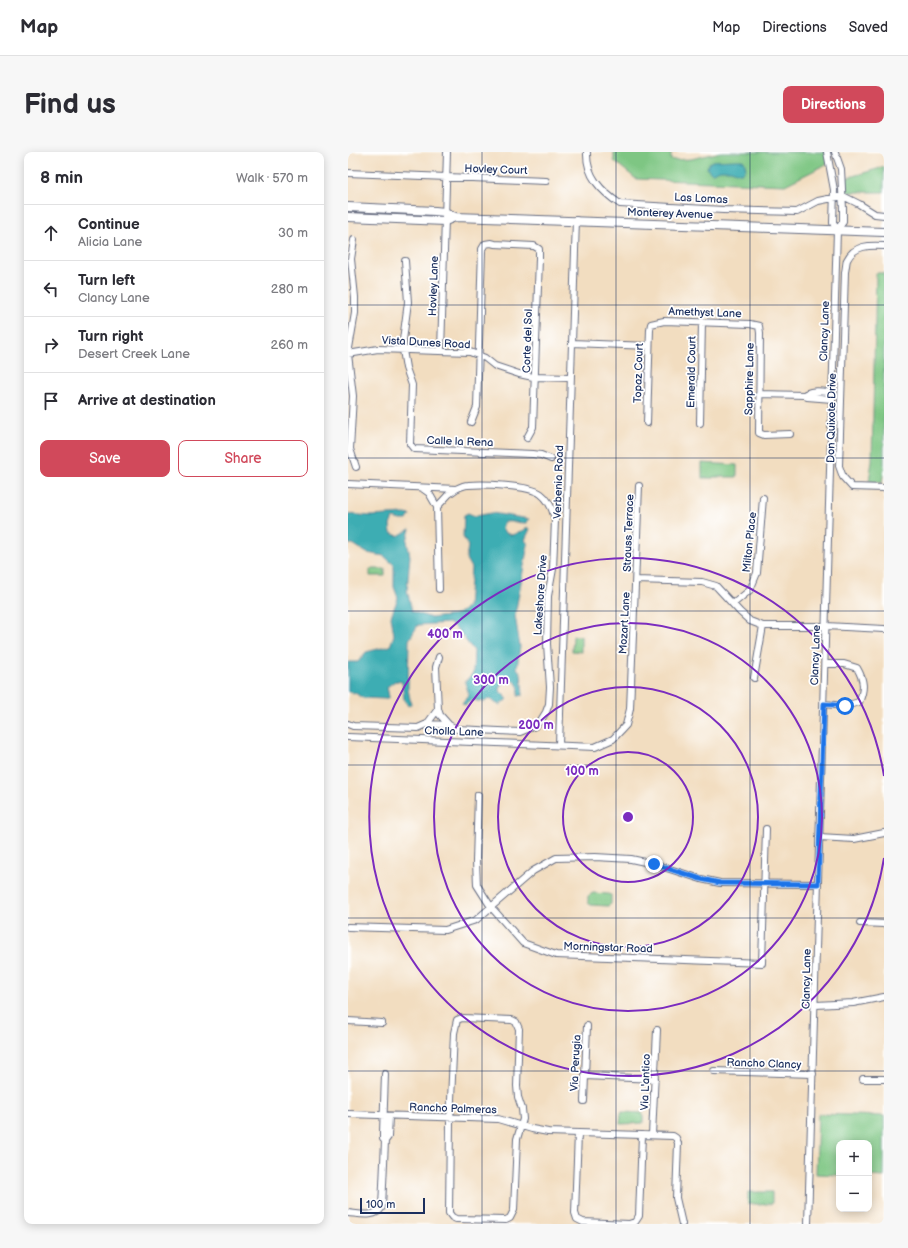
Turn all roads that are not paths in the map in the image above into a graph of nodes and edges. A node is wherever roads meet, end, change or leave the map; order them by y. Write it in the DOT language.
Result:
graph roads {
  1 [pos="447,152"];
  2 [pos="587,152"];
  3 [pos="836,152"];
  4 [pos="828,153"];
  5 [pos="348,173"];
  6 [pos="447,178"];
  7 [pos="546,181"];
  8 [pos="843,196"];
  9 [pos="833,197"];
  10 [pos="348,207"];
  11 [pos="445,212"];
  12 [pos="884,215"];
  13 [pos="348,217"];
  14 [pos="455,217"];
  15 [pos="576,220"];
  16 [pos="445,221"];
  17 [pos="837,230"];
  18 [pos="884,232"];
  19 [pos="354,240"];
  20 [pos="884,246"];
  21 [pos="405,261"];
  22 [pos="702,322"];
  23 [pos="651,324"];
  24 [pos="759,326"];
  25 [pos="572,343"];
  26 [pos="649,346"];
  27 [pos="403,350"];
  28 [pos="441,351"];
  29 [pos="348,354"];
  30 [pos="478,355"];
  31 [pos="536,377"];
  32 [pos="570,378"];
  33 [pos="759,394"];
  34 [pos="832,396"];
  35 [pos="471,422"];
  36 [pos="647,423"];
  37 [pos="700,423"];
  38 [pos="790,434"];
  39 [pos="527,438"];
  40 [pos="551,459"];
  41 [pos="356,467"];
  42 [pos="348,484"];
  43 [pos="639,486"];
  44 [pos="422,487"];
  45 [pos="884,488"];
  46 [pos="456,489"];
  47 [pos="763,498"];
  48 [pos="437,507"];
  49 [pos="636,580"];
  50 [pos="439,589"];
  51 [pos="733,604"];
  52 [pos="763,626"];
  53 [pos="826,626"];
  54 [pos="884,629"];
  55 [pos="439,657"];
  56 [pos="825,664"];
  57 [pos="754,678"];
  58 [pos="824,704"];
  59 [pos="438,709"];
  60 [pos="348,724"];
  61 [pos="427,724"];
  62 [pos="449,725"];
  63 [pos="348,738"];
  64 [pos="559,745"];
  65 [pos="478,795"];
  66 [pos="766,829"];
  67 [pos="884,832"];
  68 [pos="819,837"];
  69 [pos="764,883"];
  70 [pos="818,884"];
  71 [pos="491,907"];
  72 [pos="860,923"];
  73 [pos="884,924"];
  74 [pos="348,927"];
  75 [pos="884,997"];
  76 [pos="816,1005"];
  77 [pos="348,1021"];
  78 [pos="382,1023"];
  79 [pos="587,1026"];
  80 [pos="657,1030"];
  81 [pos="714,1071"];
  82 [pos="385,1074"];
  83 [pos="813,1074"];
  84 [pos="585,1076"];
  85 [pos="655,1079"];
  86 [pos="863,1079"];
  87 [pos="884,1079"];
  88 [pos="584,1100"];
  89 [pos="348,1114"];
  90 [pos="386,1116"];
  91 [pos="451,1118"];
  92 [pos="522,1126"];
  93 [pos="578,1133"];
  94 [pos="642,1135"];
  95 [pos="652,1135"];
  96 [pos="348,1213"];
  97 [pos="682,1224"];
  98 [pos="808,1224"];
  1 -- 6 [label="street, Hovley Lane"];
  2 -- 9 [label="street, Las Lomas"];
  3 -- 4 [label="street"];
  3 -- 8 [label="street"];
  4 -- 9 [label="street"];
  5 -- 6 [label="street, Hovley Court"];
  6 -- 7 [label="street, Hovley Court"];
  6 -- 11 [label="street, Hovley Lane"];
  8 -- 9 [label="street, Las Lomas"];
  8 -- 12 [label="street"];
  8 -- 17 [label="street"];
  9 -- 17 [label="street"];
  10 -- 11 [label="main road, Monterey Avenue"];
  11 -- 14 [label="main road, Monterey Avenue"];
  11 -- 16 [label="street, Hovley Lane"];
  13 -- 16 [label="main road, Monterey Avenue"];
  14 -- 15 [label="main road, Monterey Avenue"];
  14 -- 16 [label="main road, Monterey Avenue"];
  15 -- 17 [label="main road, Monterey Avenue"];
  15 -- 25 [label="street, Verbenia Road"];
  16 -- 28 [label="street, Hovley Lane"];
  17 -- 18 [label="main road, Monterey Avenue"];
  17 -- 34 [label="street, Clancy Lane"];
  19 -- 29 [label="street"];
  20 -- 45 [label="street, Don Quixote Drive"];
  21 -- 27 [label="street, Calle la Rena"];
  22 -- 23 [label="street, Amethyst Lane"];
  22 -- 24 [label="street, Amethyst Lane"];
  22 -- 37 [label="street, Emerald Court"];
  23 -- 26 [label="street, Topaz Court"];
  24 -- 33 [label="street, Sapphire Lane"];
  25 -- 26 [label="street"];
  25 -- 32 [label="street, Verbenia Road"];
  26 -- 36 [label="street, Topaz Court"];
  27 -- 28 [label="street, Vista Dunes Road"];
  27 -- 29 [label="street, Vista Dunes Road"];
  27 -- 40 [label="street, Calle la Rena"];
  28 -- 30 [label="street, Vista Dunes Road"];
  29 -- 41 [label="street"];
  30 -- 31 [label="street, Vista Dunes Road"];
  30 -- 31 [label="street, Corte del Sol"];
  30 -- 35 [label="street"];
  31 -- 32 [label="street, Vista Dunes Road"];
  31 -- 39 [label="street, Corte del Sol"];
  32 -- 64 [label="street, Verbenia Road"];
  33 -- 34 [label="street"];
  33 -- 38 [label="street, Sapphire Lane"];
  34 -- 53 [label="street, Clancy Lane"];
  42 -- 44 [label="street, Lakeshore Drive"];
  43 -- 49 [label="street, Strauss Terrace"];
  44 -- 46 [label="street, Lakeshore Drive"];
  44 -- 48 [label="street"];
  46 -- 48 [label="street"];
  46 -- 62 [label="street, Lakeshore Drive"];
  47 -- 51 [label="street, Milton Place"];
  48 -- 50 [label="street"];
  49 -- 51 [label="street, Mozart Lane"];
  49 -- 64 [label="street, Mozart Lane"];
  51 -- 52 [label="street, Mozart Lane"];
  52 -- 53 [label="street, Mozart Lane"];
  52 -- 57 [label="street"];
  53 -- 54 [label="street, Mozart Lane"];
  53 -- 56 [label="street, Clancy Lane"];
  55 -- 59 [label="street"];
  56 -- 58 [label="street, Clancy Lane"];
  56 -- 58 [label="street"];
  58 -- 68 [label="street, Clancy Lane"];
  59 -- 61 [label="street"];
  59 -- 62 [label="street"];
  60 -- 61 [label="street, Lakeshore Drive"];
  61 -- 62 [label="street, Lakeshore Drive"];
  63 -- 64 [label="street, Cholla Lane"];
  65 -- 71 [label="street, Morningstar Road"];
  66 -- 69 [label="street"];
  67 -- 68 [label="street"];
  68 -- 70 [label="street, Clancy Lane"];
  69 -- 70 [label="street"];
  69 -- 71 [label="street"];
  69 -- 71 [label="street, Morningstar Road"];
  70 -- 76 [label="street, Clancy Lane"];
  71 -- 74 [label="street"];
  72 -- 73 [label="street"];
  75 -- 76 [label="street"];
  76 -- 83 [label="street, Clancy Lane"];
  77 -- 78 [label="street"];
  79 -- 84 [label="street, Via Perugia"];
  80 -- 85 [label="street, Via L'antico"];
  81 -- 83 [label="street, Rancho Clancy"];
  82 -- 90 [label="street"];
  83 -- 98 [label="street, Clancy Lane"];
  84 -- 85 [label="street"];
  84 -- 88 [label="street, Via Perugia"];
  85 -- 95 [label="street, Via L'antico"];
  86 -- 87 [label="street"];
  89 -- 90 [label="street, Rancho Palmeras"];
  90 -- 91 [label="street, Rancho Palmeras"];
  90 -- 96 [label="street"];
  91 -- 92 [label="street, Rancho Palmeras"];
  91 -- 92 [label="street"];
  91 -- 92 [label="street"];
  92 -- 93 [label="street, Rancho Palmeras"];
  93 -- 94 [label="street, Rancho Palmeras"];
  93 -- 94 [label="street"];
  94 -- 95 [label="street, Rancho Palmeras"];
  95 -- 97 [label="street, Rancho Palmeras"];
}
